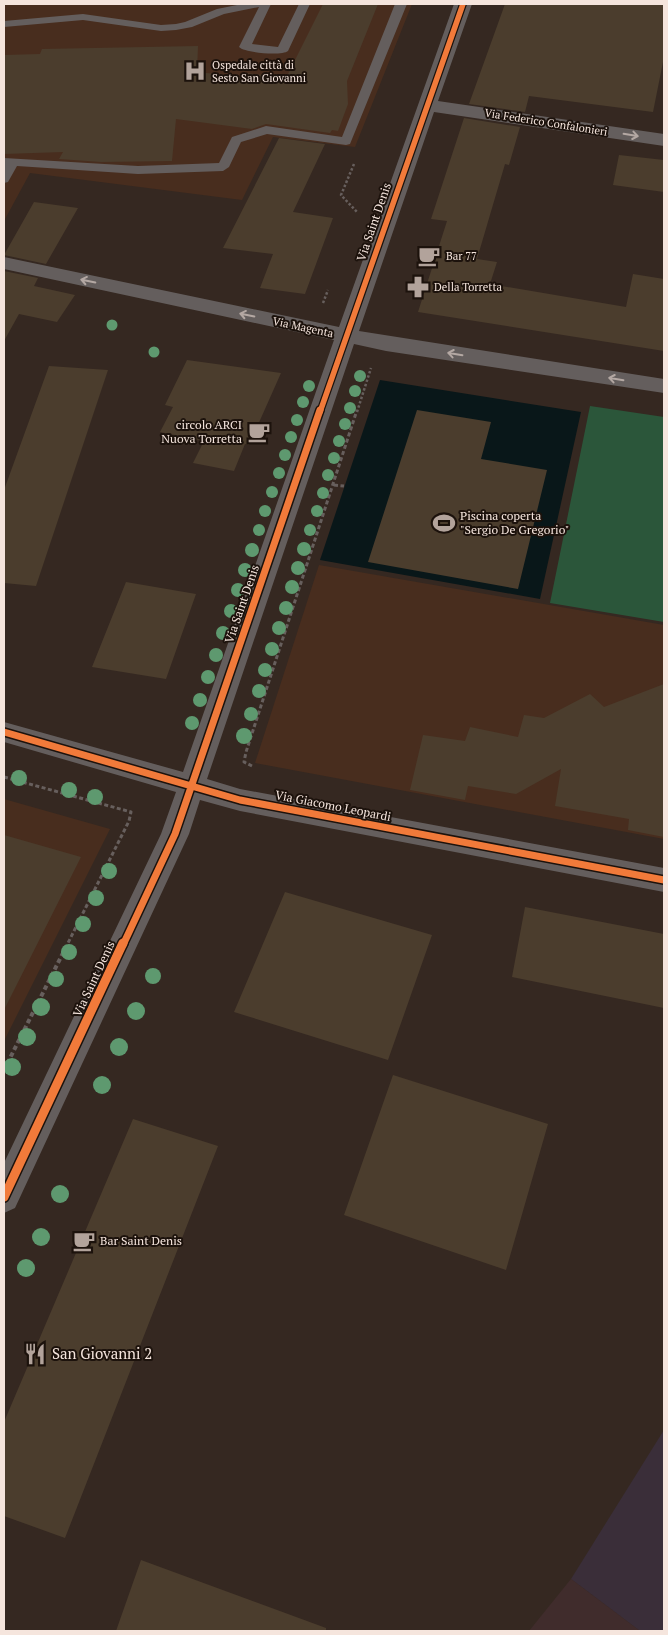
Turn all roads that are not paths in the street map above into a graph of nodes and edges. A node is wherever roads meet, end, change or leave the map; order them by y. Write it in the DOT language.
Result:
graph roads {
  1 [pos="259,4"];
  2 [pos="266,4"];
  3 [pos="304,4"];
  4 [pos="401,4"];
  5 [pos="463,4"];
  6 [pos="4,24"];
  7 [pos="428,105"];
  8 [pos="664,140"];
  9 [pos="8,163"];
  10 [pos="4,179"];
  11 [pos="4,263"];
  12 [pos="346,336"];
  13 [pos="664,386"];
  14 [pos="4,732"];
  15 [pos="192,786"];
  16 [pos="664,880"];
  17 [pos="4,1197"];
  1 -- 6 [label="lane"];
  2 -- 3 [label="lane"];
  4 -- 9 [label="lane"];
  5 -- 7 [label="street, Via Saint Denis"];
  7 -- 8 [label="street, Via Federico Confalonieri, one-way"];
  7 -- 12 [label="street, Via Saint Denis"];
  9 -- 10 [label="lane"];
  12 -- 11 [label="street, Via Magenta, one-way"];
  13 -- 12 [label="street, Via Magenta, one-way"];
  12 -- 15 [label="street, Via Saint Denis"];
  14 -- 15 [label="street, Via Giacomo Leopardi"];
  15 -- 16 [label="street, Via Giacomo Leopardi"];
  15 -- 17 [label="street, Via Saint Denis"];
}
